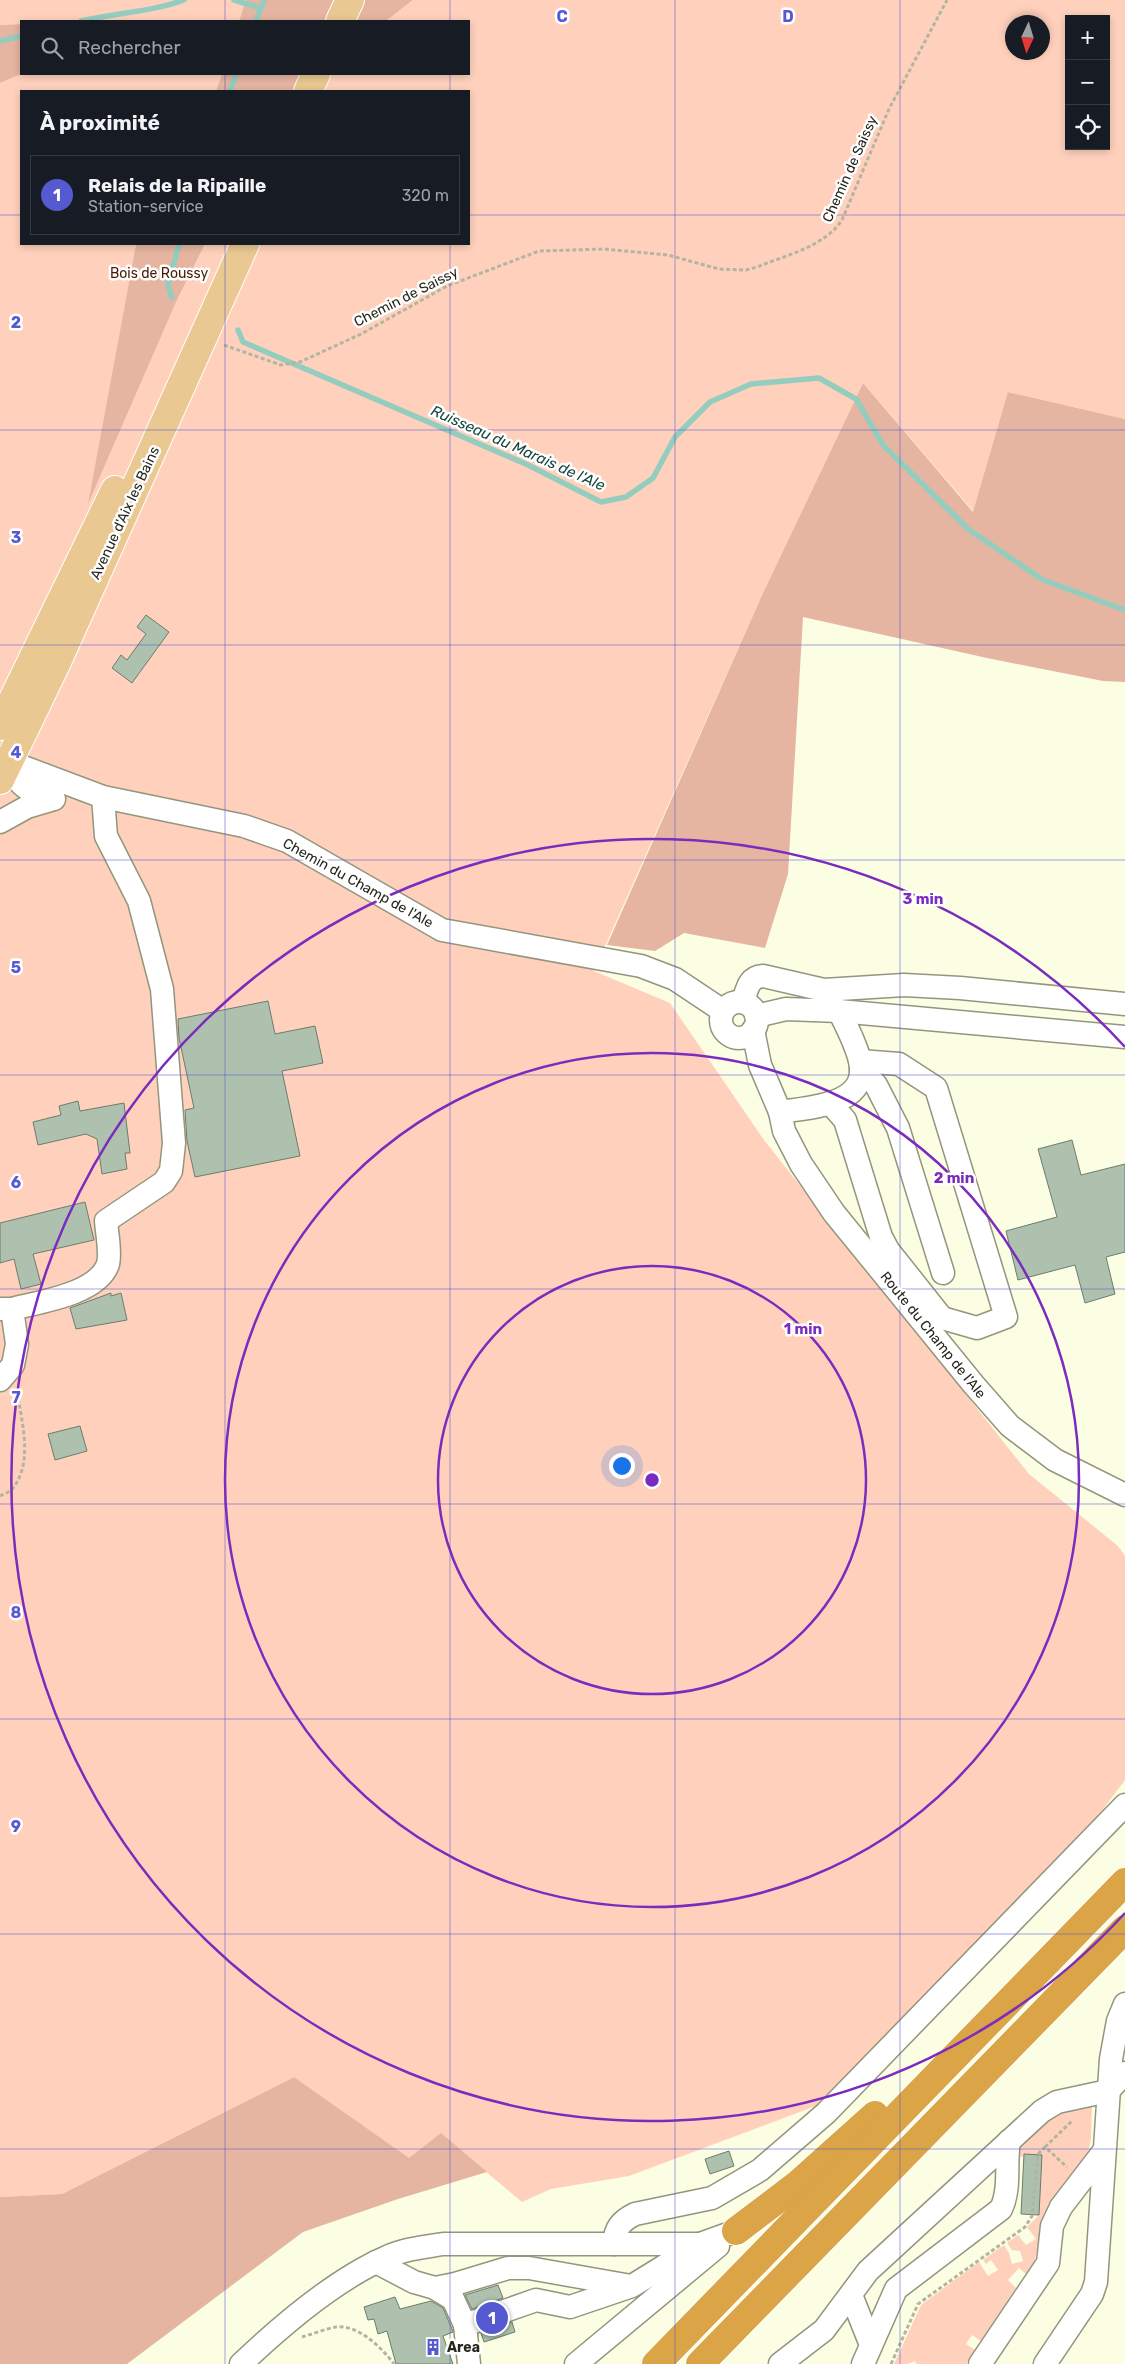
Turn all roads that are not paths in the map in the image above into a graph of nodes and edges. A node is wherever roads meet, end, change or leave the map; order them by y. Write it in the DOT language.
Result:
graph roads {
  1 [pos="350,0"];
  2 [pos="340,20"];
  3 [pos="316,75"];
  4 [pos="308,90"];
  5 [pos="230,245"];
  6 [pos="245,245"];
  7 [pos="70,584"];
  8 [pos="0,726"];
  9 [pos="3,770"];
  10 [pos="102,797"];
  11 [pos="53,799"];
  12 [pos="0,822"];
  13 [pos="1125,1004"];
  14 [pos="839,1011"];
  15 [pos="744,1015"];
  16 [pos="1125,1037"];
  17 [pos="860,1065"];
  18 [pos="830,1103"];
  19 [pos="782,1122"];
  20 [pos="943,1273"];
  21 [pos="6,1309"];
  22 [pos="6,1372"];
  23 [pos="1125,1495"];
  24 [pos="1125,1805"];
  25 [pos="1125,1882"];
  26 [pos="1079,1929"];
  27 [pos="1125,1929"];
  28 [pos="1125,2004"];
  29 [pos="1125,2073"];
  30 [pos="1108,2091"];
  31 [pos="1009,2141"];
  32 [pos="1104,2151"];
  33 [pos="736,2230"];
  34 [pos="902,2239"];
  35 [pos="509,2244"];
  36 [pos="614,2244"];
  37 [pos="700,2244"];
  38 [pos="944,2250"];
  39 [pos="376,2262"];
  40 [pos="529,2268"];
  41 [pos="632,2286"];
  42 [pos="435,2288"];
  43 [pos="851,2295"];
  44 [pos="465,2325"];
  45 [pos="270,2337"];
  46 [pos="867,2354"];
  47 [pos="241,2364"];
  48 [pos="266,2364"];
  49 [pos="469,2364"];
  50 [pos="576,2364"];
  51 [pos="656,2364"];
  52 [pos="700,2364"];
  53 [pos="780,2364"];
  54 [pos="980,2364"];
  55 [pos="1044,2364"];
  1 -- 2 [label="main road"];
  3 -- 4 [label="main road"];
  5 -- 7 [label="main road, Avenue d'Aix les Bains"];
  6 -- 9 [label="main road, Avenue d'Aix les Bains"];
  7 -- 8 [label="main road, Avenue d'Aix les Bains"];
  7 -- 9 [label="street"];
  9 -- 10 [label="street"];
  9 -- 11 [label="street"];
  10 -- 11 [label="street"];
  10 -- 15 [label="street, Chemin du Champ de l'Ale"];
  10 -- 21 [label="street"];
  11 -- 12 [label="street"];
  13 -- 15 [label="street"];
  14 -- 15 [label="street"];
  14 -- 16 [label="street"];
  14 -- 17 [label="street"];
  15 -- 19 [label="street, Route du Champ de l'Ale"];
  15 -- 19 [label="street, Route du Champ de l'Ale"];
  17 -- 18 [label="street"];
  17 -- 18 [label="street"];
  17 -- 20 [label="street"];
  18 -- 19 [label="street"];
  19 -- 23 [label="street, Route du Champ de l'Ale"];
  21 -- 22 [label="street"];
  24 -- 36 [label="street"];
  25 -- 26 [label="highway"];
  26 -- 33 [label="highway"];
  26 -- 51 [label="highway"];
  27 -- 52 [label="highway"];
  28 -- 30 [label="street"];
  29 -- 30 [label="street"];
  30 -- 31 [label="street"];
  30 -- 32 [label="street"];
  31 -- 34 [label="street"];
  31 -- 38 [label="street"];
  32 -- 54 [label="street"];
  32 -- 55 [label="street"];
  33 -- 37 [label="street"];
  33 -- 50 [label="street"];
  34 -- 38 [label="street"];
  34 -- 43 [label="street"];
  35 -- 36 [label="street"];
  35 -- 39 [label="street"];
  35 -- 40 [label="street"];
  36 -- 37 [label="street"];
  37 -- 41 [label="street"];
  38 -- 46 [label="street"];
  39 -- 42 [label="street"];
  39 -- 45 [label="street"];
  40 -- 41 [label="street"];
  40 -- 42 [label="street"];
  41 -- 44 [label="street"];
  42 -- 44 [label="street"];
  43 -- 46 [label="street"];
  43 -- 53 [label="street"];
  44 -- 49 [label="street"];
  45 -- 47 [label="street"];
  45 -- 48 [label="street"];
}
